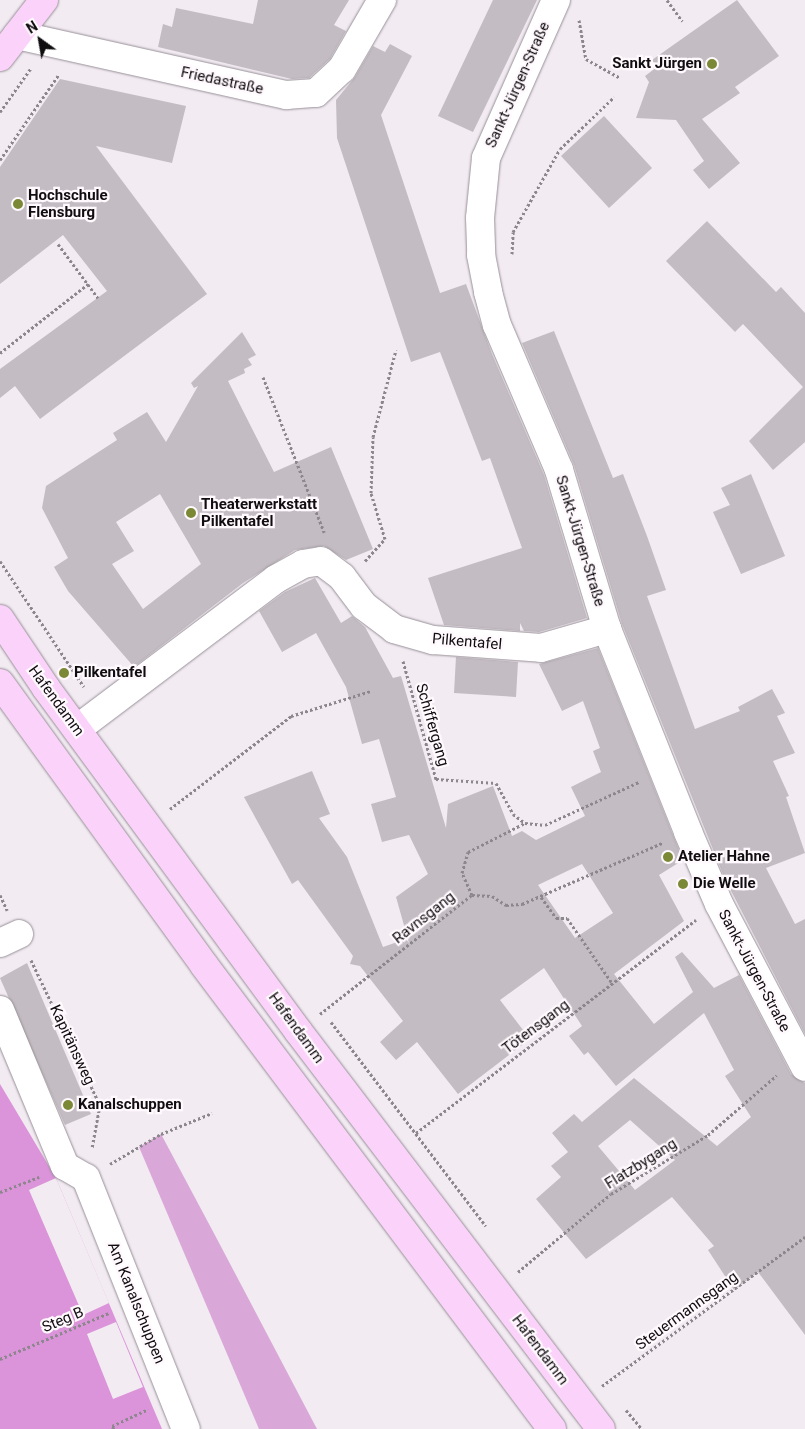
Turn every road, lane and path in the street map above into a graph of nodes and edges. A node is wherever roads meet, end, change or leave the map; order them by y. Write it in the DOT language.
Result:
graph roads {
  1 [pos="44,0"];
  2 [pos="382,0"];
  3 [pos="667,0"];
  4 [pos="566,5"];
  5 [pos="682,21"];
  6 [pos="17,35"];
  7 [pos="96,53"];
  8 [pos="0,56"];
  9 [pos="619,77"];
  10 [pos="614,97"];
  11 [pos="0,160"];
  12 [pos="58,244"];
  13 [pos="512,258"];
  14 [pos="88,284"];
  15 [pos="98,298"];
  16 [pos="396,350"];
  17 [pos="0,353"];
  18 [pos="263,377"];
  19 [pos="0,561"];
  20 [pos="331,569"];
  21 [pos="0,618"];
  22 [pos="394,629"];
  23 [pos="607,629"];
  24 [pos="0,682"];
  25 [pos="371,691"];
  26 [pos="101,712"];
  27 [pos="77,730"];
  28 [pos="639,782"];
  29 [pos="166,800"];
  30 [pos="172,808"];
  31 [pos="178,816"];
  32 [pos="525,823"];
  33 [pos="148,826"];
  34 [pos="662,843"];
  35 [pos="0,895"];
  36 [pos="472,895"];
  37 [pos="541,897"];
  38 [pos="696,919"];
  39 [pos="10,939"];
  40 [pos="612,983"];
  41 [pos="317,1004"];
  42 [pos="0,1010"];
  43 [pos="322,1012"];
  44 [pos="298,1031"];
  45 [pos="803,1064"];
  46 [pos="212,1113"];
  47 [pos="416,1132"];
  48 [pos="389,1154"];
  49 [pos="76,1172"];
  50 [pos="0,1192"];
  51 [pos="490,1232"];
  52 [pos="805,1237"];
  53 [pos="513,1263"];
  54 [pos="519,1271"];
  55 [pos="525,1278"];
  56 [pos="493,1288"];
  57 [pos="135,1302"];
  58 [pos="0,1359"];
  59 [pos="598,1377"];
  60 [pos="604,1385"];
  61 [pos="610,1392"];
  62 [pos="580,1403"];
  63 [pos="153,1406"];
  64 [pos="623,1407"];
  65 [pos="114,1429"];
  66 [pos="186,1429"];
  67 [pos="552,1429"];
  68 [pos="601,1429"];
  69 [pos="642,1429"];
  1 -- 6 [label="main road"];
  2 -- 7 [label="street, Friedastraße"];
  3 -- 5 [label="path"];
  4 -- 9 [label="path"];
  4 -- 23 [label="street, Sankt-Jürgen-Straße"];
  6 -- 7 [label="street, Friedastraße"];
  6 -- 8 [label="main road"];
  7 -- 11 [label="path"];
  10 -- 13 [label="path"];
  12 -- 14 [label="path"];
  14 -- 15 [label="path"];
  14 -- 17 [label="path"];
  16 -- 20 [label="path"];
  18 -- 20 [label="path"];
  19 -- 26 [label="path"];
  20 -- 22 [label="street, Pilkentafel"];
  20 -- 26 [label="street"];
  21 -- 27 [label="main road, Hafendamm"];
  22 -- 23 [label="street, Pilkentafel"];
  22 -- 32 [label="path, Schiffergang"];
  23 -- 45 [label="street, Sankt-Jürgen-Straße"];
  24 -- 67 [label="main road"];
  25 -- 30 [label="path"];
  26 -- 27 [label="street"];
  27 -- 33 [label="main road, Hafendamm"];
  28 -- 32 [label="path"];
  29 -- 30 [label="path"];
  30 -- 31 [label="path"];
  30 -- 33 [label="path"];
  32 -- 36 [label="path"];
  33 -- 44 [label="main road, Hafendamm"];
  34 -- 37 [label="path, Ravnsgang"];
  35 -- 39 [label="path, Kapitänsweg"];
  36 -- 37 [label="path, Ravnsgang"];
  36 -- 43 [label="path, Ravnsgang"];
  37 -- 40 [label="path"];
  38 -- 40 [label="path, Tötensgang"];
  39 -- 49 [label="path, Kapitänsweg"];
  40 -- 47 [label="path, Tötensgang"];
  41 -- 43 [label="path"];
  42 -- 49 [label="street"];
  43 -- 44 [label="path, Ravnsgang"];
  43 -- 47 [label="path"];
  44 -- 48 [label="main road, Hafendamm"];
  45 -- 54 [label="path, Flatzbygang"];
  46 -- 49 [label="path"];
  47 -- 48 [label="path, Tötensgang"];
  47 -- 51 [label="path"];
  48 -- 56 [label="main road, Hafendamm"];
  49 -- 50 [label="path"];
  49 -- 57 [label="street, Am Kanalschuppen"];
  52 -- 60 [label="path, Steuermannsgang"];
  53 -- 54 [label="path"];
  54 -- 55 [label="path"];
  54 -- 56 [label="path, Flatzbygang"];
  56 -- 62 [label="main road, Hafendamm"];
  57 -- 58 [label="path, Steg B"];
  57 -- 66 [label="street, Am Kanalschuppen"];
  59 -- 60 [label="path"];
  60 -- 61 [label="path"];
  60 -- 62 [label="path, Steuermannsgang"];
  62 -- 68 [label="main road, Hafendamm"];
  63 -- 65 [label="path"];
  64 -- 69 [label="path"];
}
